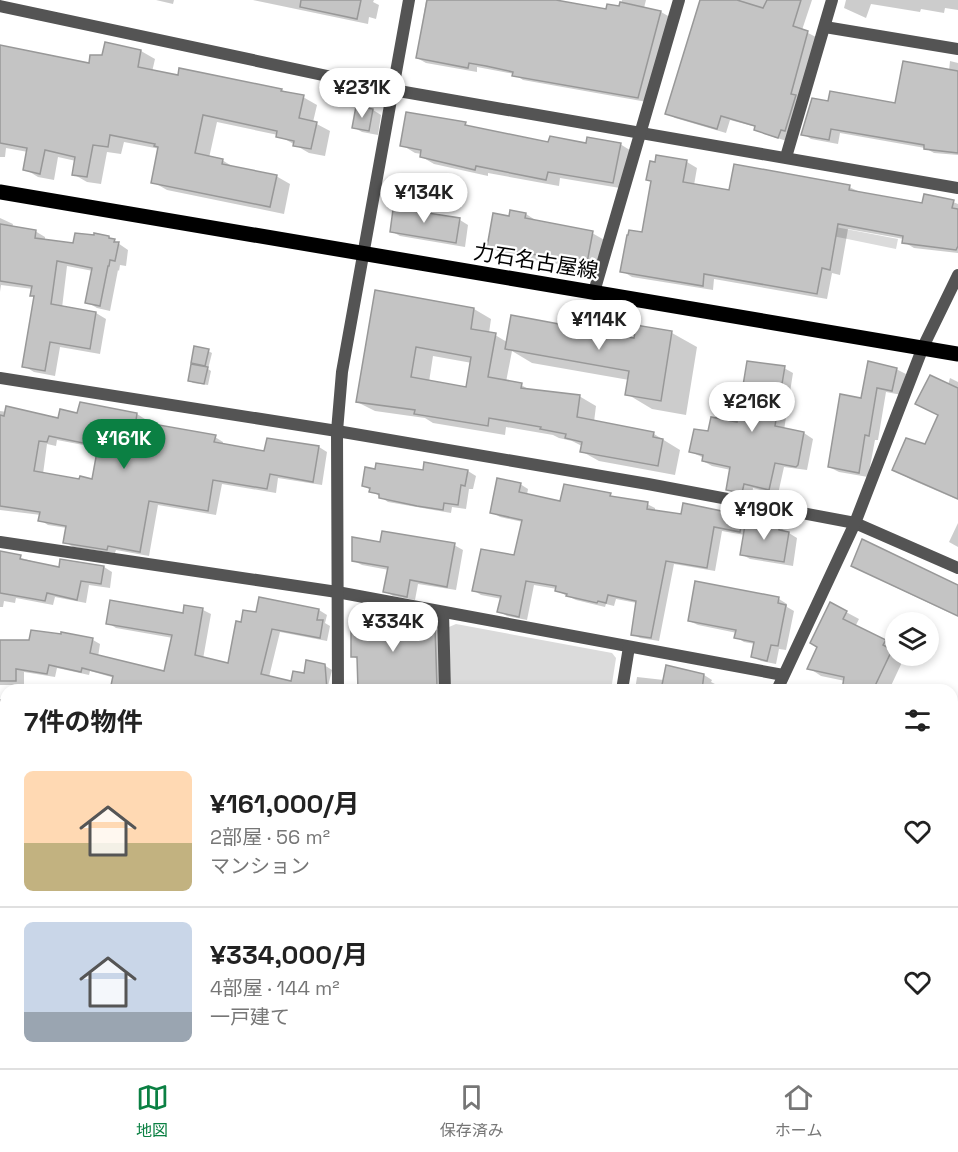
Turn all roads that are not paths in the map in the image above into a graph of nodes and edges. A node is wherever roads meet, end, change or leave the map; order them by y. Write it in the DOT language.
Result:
graph roads {
  1 [pos="409,0"];
  2 [pos="679,0"];
  3 [pos="832,0"];
  4 [pos="0,6"];
  5 [pos="825,27"];
  6 [pos="958,49"];
  7 [pos="393,90"];
  8 [pos="639,133"];
  9 [pos="786,157"];
  10 [pos="958,188"];
  11 [pos="0,192"];
  12 [pos="363,254"];
  13 [pos="958,275"];
  14 [pos="594,292"];
  15 [pos="923,347"];
  16 [pos="958,354"];
  17 [pos="0,378"];
  18 [pos="337,431"];
  19 [pos="855,523"];
  20 [pos="0,542"];
  21 [pos="958,568"];
  22 [pos="337,592"];
  23 [pos="443,612"];
  24 [pos="629,647"];
  25 [pos="783,675"];
  26 [pos="339,684"];
  27 [pos="445,684"];
  28 [pos="623,684"];
  29 [pos="779,684"];
  1 -- 7 [label="street"];
  2 -- 8 [label="street"];
  3 -- 5 [label="street"];
  4 -- 7 [label="street"];
  5 -- 6 [label="street"];
  5 -- 9 [label="street"];
  7 -- 8 [label="street"];
  7 -- 12 [label="street"];
  8 -- 9 [label="street"];
  8 -- 14 [label="street"];
  9 -- 10 [label="street"];
  11 -- 12 [label="main road, 力石名古屋線"];
  12 -- 14 [label="main road, 力石名古屋線"];
  12 -- 18 [label="street"];
  13 -- 15 [label="street"];
  14 -- 15 [label="main road, 力石名古屋線"];
  15 -- 16 [label="main road, 力石名古屋線"];
  15 -- 19 [label="street"];
  17 -- 18 [label="street"];
  18 -- 19 [label="street"];
  18 -- 22 [label="street"];
  19 -- 21 [label="street"];
  19 -- 25 [label="street"];
  20 -- 22 [label="street"];
  22 -- 23 [label="street"];
  22 -- 26 [label="street"];
  23 -- 24 [label="street"];
  23 -- 27 [label="street"];
  24 -- 25 [label="street"];
  24 -- 28 [label="street"];
  25 -- 29 [label="street"];
}
